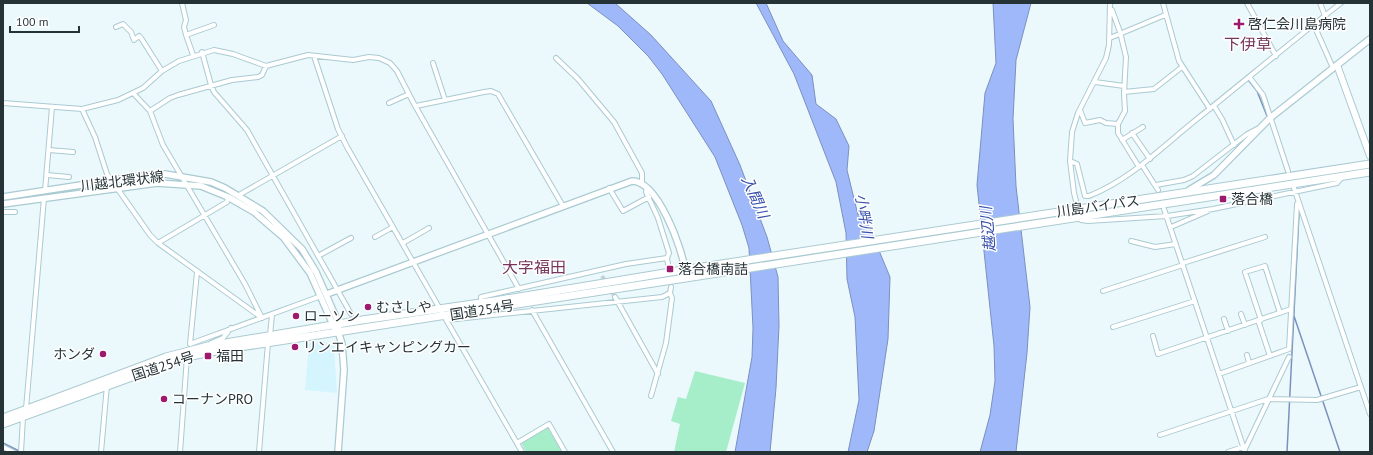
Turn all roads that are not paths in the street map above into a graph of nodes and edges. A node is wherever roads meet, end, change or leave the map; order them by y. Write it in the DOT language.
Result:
graph roads {
  1 [pos="182,3"];
  2 [pos="1163,3"];
  3 [pos="1247,3"];
  4 [pos="1320,3"];
  5 [pos="1341,3"];
  6 [pos="1110,4"];
  7 [pos="1165,16"];
  8 [pos="1325,16"];
  9 [pos="214,25"];
  10 [pos="1314,25"];
  11 [pos="116,27"];
  12 [pos="1120,32"];
  13 [pos="186,35"];
  14 [pos="1110,38"];
  15 [pos="1370,39"];
  16 [pos="202,52"];
  17 [pos="194,55"];
  18 [pos="314,56"];
  19 [pos="1276,56"];
  20 [pos="556,58"];
  21 [pos="433,63"];
  22 [pos="266,66"];
  23 [pos="1335,66"];
  24 [pos="1182,67"];
  25 [pos="162,71"];
  26 [pos="1250,78"];
  27 [pos="1095,82"];
  28 [pos="211,85"];
  29 [pos="1124,86"];
  30 [pos="1124,92"];
  31 [pos="134,94"];
  32 [pos="409,94"];
  33 [pos="445,100"];
  34 [pos="3,103"];
  35 [pos="390,103"];
  36 [pos="416,106"];
  37 [pos="1214,106"];
  38 [pos="52,107"];
  39 [pos="82,109"];
  40 [pos="1210,109"];
  41 [pos="1080,110"];
  42 [pos="150,111"];
  43 [pos="1270,118"];
  44 [pos="1118,124"];
  45 [pos="1143,127"];
  46 [pos="1259,128"];
  47 [pos="1132,133"];
  48 [pos="342,136"];
  49 [pos="1122,140"];
  50 [pos="1234,145"];
  51 [pos="49,150"];
  52 [pos="73,152"];
  53 [pos="1370,156"];
  54 [pos="1150,159"];
  55 [pos="1070,161"];
  56 [pos="1370,164"];
  57 [pos="1141,166"];
  58 [pos="1288,171"];
  59 [pos="1370,172"];
  60 [pos="47,175"];
  61 [pos="1344,175"];
  62 [pos="183,176"];
  63 [pos="273,176"];
  64 [pos="68,177"];
  65 [pos="112,181"];
  66 [pos="187,185"];
  67 [pos="645,185"];
  68 [pos="1156,185"];
  69 [pos="117,187"];
  70 [pos="609,188"];
  71 [pos="1158,190"];
  72 [pos="1294,190"];
  73 [pos="45,191"];
  74 [pos="1183,193"];
  75 [pos="239,195"];
  76 [pos="3,197"];
  77 [pos="228,197"];
  78 [pos="649,197"];
  79 [pos="44,198"];
  80 [pos="1298,201"];
  81 [pos="3,204"];
  82 [pos="563,206"];
  83 [pos="1164,209"];
  84 [pos="1214,209"];
  85 [pos="1076,210"];
  86 [pos="3,212"];
  87 [pos="15,212"];
  88 [pos="204,215"];
  89 [pos="1167,216"];
  90 [pos="1078,217"];
  91 [pos="393,227"];
  92 [pos="1171,227"];
  93 [pos="430,228"];
  94 [pos="488,234"];
  95 [pos="375,237"];
  96 [pos="1265,237"];
  97 [pos="351,238"];
  98 [pos="1131,241"];
  99 [pos="158,243"];
  100 [pos="403,243"];
  101 [pos="1176,244"];
  102 [pos="824,248"];
  103 [pos="318,256"];
  104 [pos="825,256"];
  105 [pos="667,258"];
  106 [pos="413,262"];
  107 [pos="668,264"];
  108 [pos="1183,264"];
  109 [pos="687,269"];
  110 [pos="600,271"];
  111 [pos="197,272"];
  112 [pos="602,276"];
  113 [pos="671,287"];
  114 [pos="519,289"];
  115 [pos="339,290"];
  116 [pos="1103,291"];
  117 [pos="670,293"];
  118 [pos="324,295"];
  119 [pos="615,297"];
  120 [pos="1195,301"];
  121 [pos="481,303"];
  122 [pos="618,303"];
  123 [pos="440,309"];
  124 [pos="1292,309"];
  125 [pos="532,310"];
  126 [pos="1280,313"];
  127 [pos="272,314"];
  128 [pos="351,314"];
  129 [pos="1241,314"];
  130 [pos="262,318"];
  131 [pos="445,318"];
  132 [pos="1224,319"];
  133 [pos="1260,320"];
  134 [pos="1245,325"];
  135 [pos="336,326"];
  136 [pos="1113,327"];
  137 [pos="231,328"];
  138 [pos="1228,331"];
  139 [pos="1153,336"];
  140 [pos="1207,338"];
  141 [pos="269,339"];
  142 [pos="208,346"];
  143 [pos="1247,355"];
  144 [pos="1270,356"];
  145 [pos="187,357"];
  146 [pos="1289,357"];
  147 [pos="1249,363"];
  148 [pos="1219,374"];
  149 [pos="658,375"];
  150 [pos="107,385"];
  151 [pos="1361,387"];
  152 [pos="651,396"];
  153 [pos="1268,399"];
  154 [pos="26,409"];
  155 [pos="1231,412"];
  156 [pos="1370,414"];
  157 [pos="24,417"];
  158 [pos="3,418"];
  159 [pos="3,424"];
  160 [pos="1160,435"];
  161 [pos="517,443"];
  162 [pos="3,447"];
  163 [pos="1244,450"];
  164 [pos="13,452"];
  165 [pos="21,452"];
  166 [pos="101,452"];
  167 [pos="180,452"];
  168 [pos="259,452"];
  169 [pos="338,452"];
  170 [pos="522,452"];
  171 [pos="565,452"];
  172 [pos="612,452"];
  173 [pos="1228,452"];
  1 -- 13 [label="street"];
  2 -- 7 [label="street"];
  3 -- 19 [label="street"];
  4 -- 8 [label="street"];
  5 -- 8 [label="street"];
  6 -- 12 [label="street"];
  6 -- 14 [label="street"];
  7 -- 12 [label="street"];
  7 -- 24 [label="street"];
  8 -- 10 [label="street"];
  9 -- 13 [label="street"];
  10 -- 19 [label="street"];
  10 -- 23 [label="street"];
  11 -- 25 [label="street"];
  12 -- 14 [label="street"];
  12 -- 29 [label="street"];
  13 -- 17 [label="street"];
  14 -- 27 [label="street"];
  15 -- 23 [label="main road"];
  16 -- 17 [label="street"];
  16 -- 22 [label="street"];
  16 -- 28 [label="street"];
  17 -- 25 [label="street"];
  18 -- 22 [label="street"];
  18 -- 32 [label="street"];
  18 -- 48 [label="street"];
  19 -- 26 [label="street"];
  20 -- 67 [label="street"];
  21 -- 33 [label="street"];
  22 -- 28 [label="street"];
  23 -- 43 [label="main road"];
  23 -- 53 [label="main road"];
  24 -- 30 [label="street"];
  24 -- 40 [label="street"];
  25 -- 31 [label="street"];
  26 -- 37 [label="street"];
  26 -- 43 [label="street"];
  27 -- 29 [label="street"];
  27 -- 41 [label="street"];
  28 -- 42 [label="street"];
  28 -- 63 [label="street"];
  29 -- 30 [label="street"];
  30 -- 44 [label="street"];
  31 -- 39 [label="street"];
  31 -- 42 [label="street"];
  32 -- 35 [label="street"];
  32 -- 36 [label="street"];
  33 -- 36 [label="street"];
  33 -- 82 [label="street"];
  34 -- 38 [label="street"];
  36 -- 94 [label="street"];
  37 -- 40 [label="street"];
  37 -- 50 [label="street"];
  38 -- 39 [label="street"];
  38 -- 51 [label="street"];
  39 -- 65 [label="street"];
  40 -- 54 [label="street"];
  41 -- 44 [label="street"];
  41 -- 55 [label="street"];
  42 -- 62 [label="street"];
  43 -- 46 [label="main road"];
  43 -- 58 [label="street"];
  44 -- 49 [label="street"];
  45 -- 47 [label="street"];
  46 -- 50 [label="street"];
  46 -- 74 [label="main road"];
  47 -- 49 [label="street"];
  47 -- 54 [label="street"];
  48 -- 63 [label="street"];
  48 -- 91 [label="street"];
  49 -- 57 [label="street"];
  50 -- 68 [label="street"];
  51 -- 52 [label="street"];
  51 -- 60 [label="street"];
  54 -- 57 [label="street"];
  55 -- 57 [label="street"];
  55 -- 85 [label="street"];
  56 -- 74 [label="highway, 川島バイパス"];
  57 -- 68 [label="street"];
  59 -- 61 [label="highway, 川島バイパス"];
  60 -- 64 [label="street"];
  60 -- 73 [label="street"];
  61 -- 72 [label="street"];
  61 -- 90 [label="highway, 川島バイパス"];
  62 -- 65 [label="main road, 川越北環状線"];
  62 -- 66 [label="street"];
  62 -- 75 [label="main road, 川越北環状線"];
  63 -- 75 [label="street"];
  63 -- 103 [label="street"];
  65 -- 73 [label="main road, 川越北環状線"];
  66 -- 69 [label="main road, 川越北環状線"];
  66 -- 77 [label="main road, 川越北環状線"];
  66 -- 88 [label="street"];
  67 -- 70 [label="main road"];
  67 -- 78 [label="street"];
  67 -- 109 [label="main road"];
  68 -- 71 [label="street"];
  69 -- 79 [label="main road, 川越北環状線"];
  69 -- 99 [label="street"];
  70 -- 78 [label="street"];
  70 -- 82 [label="main road"];
  72 -- 80 [label="street"];
  72 -- 84 [label="street"];
  73 -- 76 [label="main road, 川越北環状線"];
  74 -- 85 [label="highway, 川島バイパス"];
  75 -- 118 [label="main road, 川越北環状線"];
  77 -- 88 [label="street"];
  77 -- 118 [label="main road, 川越北環状線"];
  78 -- 105 [label="street"];
  79 -- 81 [label="main road, 川越北環状線"];
  79 -- 154 [label="street"];
  80 -- 124 [label="street"];
  80 -- 151 [label="street"];
  82 -- 94 [label="main road"];
  83 -- 89 [label="street"];
  84 -- 89 [label="street"];
  84 -- 92 [label="street"];
  85 -- 90 [label="street"];
  85 -- 102 [label="highway, 川島バイパス"];
  86 -- 87 [label="street"];
  88 -- 99 [label="street"];
  88 -- 130 [label="street"];
  89 -- 90 [label="street"];
  89 -- 92 [label="street"];
  90 -- 104 [label="highway, 川島バイパス"];
  91 -- 95 [label="street"];
  91 -- 100 [label="street"];
  92 -- 101 [label="street"];
  93 -- 100 [label="street"];
  94 -- 106 [label="main road"];
  94 -- 114 [label="street"];
  96 -- 108 [label="street"];
  97 -- 103 [label="street"];
  98 -- 101 [label="street"];
  99 -- 111 [label="street"];
  100 -- 106 [label="street"];
  101 -- 108 [label="street"];
  102 -- 109 [label="highway, 国道254号"];
  103 -- 115 [label="street"];
  104 -- 131 [label="highway, 国道254号"];
  105 -- 107 [label="street"];
  105 -- 110 [label="street"];
  106 -- 115 [label="main road"];
  106 -- 123 [label="street"];
  108 -- 116 [label="street"];
  108 -- 120 [label="street"];
  109 -- 121 [label="highway, 国道254号"];
  110 -- 112 [label="street"];
  110 -- 114 [label="street"];
  111 -- 130 [label="street"];
  111 -- 137 [label="street"];
  113 -- 117 [label="street"];
  114 -- 121 [label="street"];
  115 -- 118 [label="main road"];
  115 -- 128 [label="street"];
  117 -- 122 [label="street"];
  117 -- 149 [label="street"];
  118 -- 127 [label="street"];
  118 -- 135 [label="main road, 川越北環状線"];
  119 -- 122 [label="street"];
  120 -- 136 [label="street"];
  120 -- 140 [label="street"];
  121 -- 123 [label="highway, 国道254号"];
  122 -- 125 [label="street"];
  122 -- 149 [label="street"];
  123 -- 131 [label="street"];
  123 -- 135 [label="highway, 国道254号"];
  124 -- 126 [label="street"];
  124 -- 144 [label="street"];
  125 -- 131 [label="street"];
  125 -- 172 [label="street"];
  126 -- 133 [label="street"];
  126 -- 133 [label="street"];
  127 -- 130 [label="street"];
  127 -- 141 [label="street"];
  129 -- 134 [label="street"];
  130 -- 137 [label="street"];
  131 -- 135 [label="highway, 国道254号"];
  131 -- 161 [label="street"];
  132 -- 138 [label="street"];
  133 -- 134 [label="street"];
  133 -- 144 [label="street"];
  134 -- 138 [label="street"];
  135 -- 141 [label="highway, 国道254号"];
  135 -- 169 [label="main road, 川越北環状線"];
  137 -- 142 [label="street"];
  138 -- 140 [label="street"];
  139 -- 140 [label="street"];
  140 -- 148 [label="street"];
  141 -- 142 [label="highway, 国道254号"];
  141 -- 145 [label="highway, 国道254号"];
  141 -- 168 [label="street"];
  142 -- 154 [label="highway, 国道254号"];
  143 -- 147 [label="street"];
  144 -- 147 [label="street"];
  145 -- 150 [label="highway, 国道254号"];
  145 -- 167 [label="street"];
  146 -- 153 [label="street"];
  147 -- 148 [label="street"];
  148 -- 155 [label="street"];
  149 -- 152 [label="street"];
  150 -- 157 [label="highway, 国道254号"];
  150 -- 166 [label="street"];
  151 -- 153 [label="street"];
  151 -- 156 [label="street"];
  153 -- 155 [label="street"];
  153 -- 163 [label="street"];
  154 -- 158 [label="highway, 国道254号"];
  155 -- 160 [label="street"];
  155 -- 163 [label="street"];
  157 -- 159 [label="highway, 国道254号"];
  157 -- 165 [label="street"];
  161 -- 170 [label="street"];
  161 -- 171 [label="street"];
  162 -- 164 [label="street"];
  163 -- 173 [label="street"];
}
